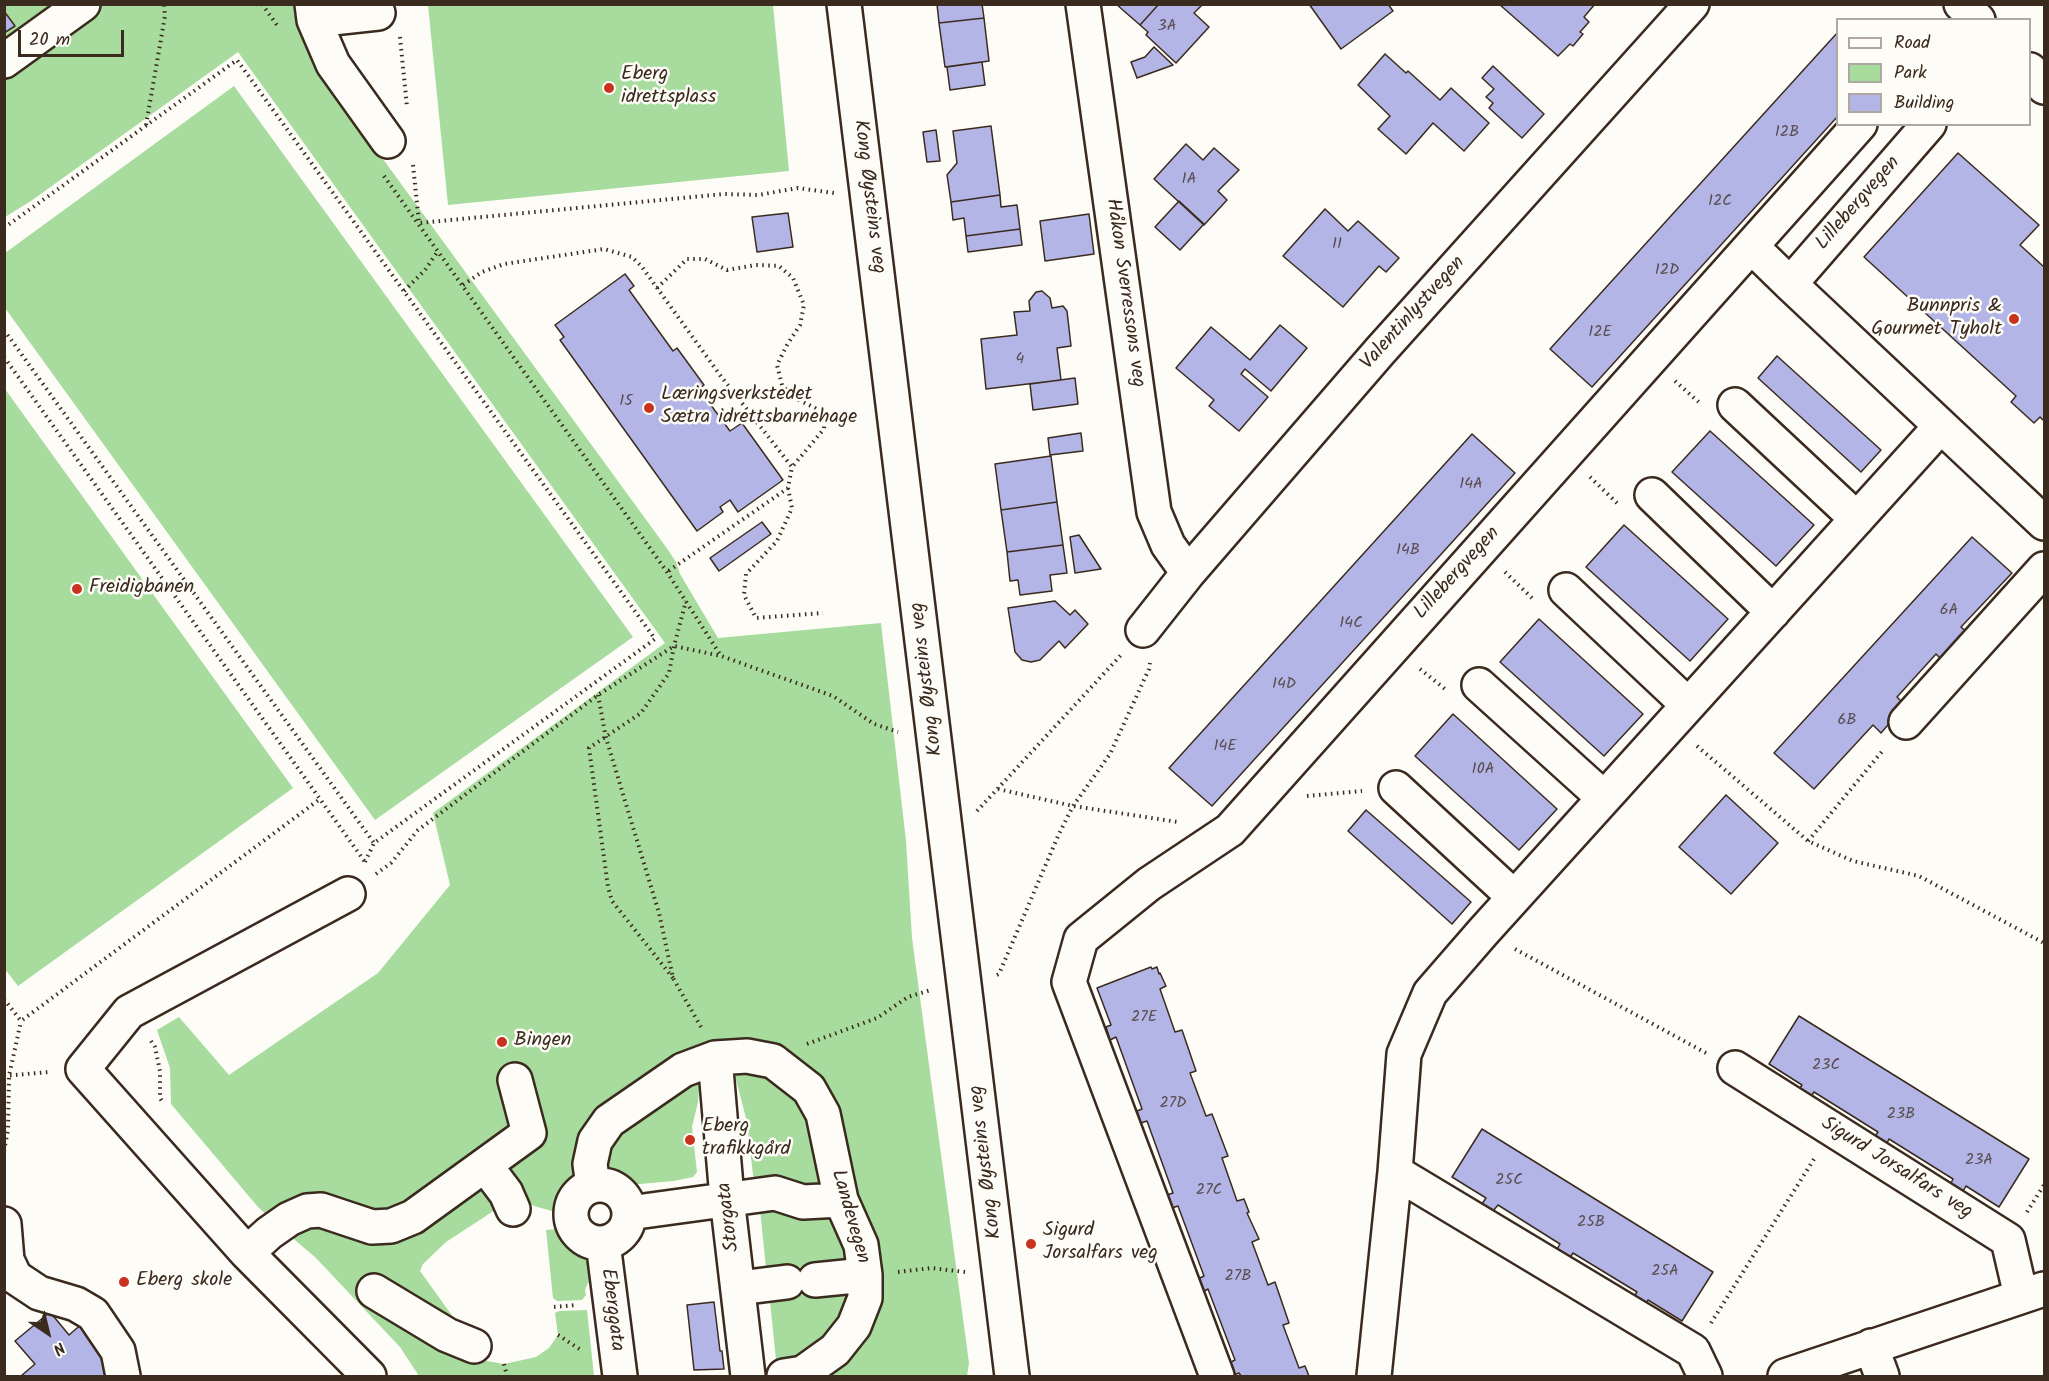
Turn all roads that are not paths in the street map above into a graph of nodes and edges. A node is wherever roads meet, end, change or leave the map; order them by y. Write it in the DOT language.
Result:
graph roads {
  1 [pos="82,4"];
  2 [pos="844,4"];
  3 [pos="1083,4"];
  4 [pos="1692,4"];
  5 [pos="1961,4"];
  6 [pos="313,12"];
  7 [pos="1976,18"];
  8 [pos="389,23"];
  9 [pos="4,60"];
  10 [pos="2031,71"];
  11 [pos="2044,87"];
  12 [pos="1858,126"];
  13 [pos="1927,126"];
  14 [pos="385,157"];
  15 [pos="1751,246"];
  16 [pos="1790,284"];
  17 [pos="1735,405"];
  18 [pos="1940,427"];
  19 [pos="1652,495"];
  20 [pos="1857,519"];
  21 [pos="2044,523"];
  22 [pos="2044,569"];
  23 [pos="1188,573"];
  24 [pos="1566,590"];
  25 [pos="1773,612"];
  26 [pos="1149,624"];
  27 [pos="1479,685"];
  28 [pos="1679,715"];
  29 [pos="1906,722"];
  30 [pos="1396,788"];
  31 [pos="1604,798"];
  32 [pos="348,894"];
  33 [pos="1514,897"];
  34 [pos="715,1058"];
  35 [pos="1735,1068"];
  36 [pos="514,1080"];
  37 [pos="485,1165"];
  38 [pos="1395,1172"];
  39 [pos="593,1186"];
  40 [pos="727,1198"];
  41 [pos="841,1200"];
  42 [pos="513,1209"];
  43 [pos="629,1213"];
  44 [pos="4,1224"];
  45 [pos="603,1243"];
  46 [pos="247,1253"];
  47 [pos="865,1275"];
  48 [pos="739,1287"];
  49 [pos="375,1291"];
  50 [pos="2033,1292"];
  51 [pos="474,1346"];
  52 [pos="1871,1346"];
  53 [pos="1699,1364"];
  54 [pos="1010,1369"];
  55 [pos="123,1377"];
  56 [pos="369,1377"];
  57 [pos="620,1377"];
  58 [pos="748,1377"];
  59 [pos="784,1377"];
  60 [pos="1217,1377"];
  61 [pos="1374,1377"];
  62 [pos="1785,1377"];
  63 [pos="1882,1377"];
  1 -- 9 [label="street"];
  2 -- 54 [label="street, Kong Øysteins veg"];
  3 -- 23 [label="street, Håkon Sverressons veg"];
  4 -- 23 [label="street, Valentinlystvegen"];
  5 -- 7 [label="street"];
  6 -- 8 [label="street"];
  6 -- 14 [label="street"];
  10 -- 11 [label="street"];
  12 -- 15 [label="street, Lillebergvegen"];
  13 -- 16 [label="street, Lillebergvegen"];
  15 -- 16 [label="street"];
  15 -- 60 [label="street, Lillebergvegen"];
  16 -- 18 [label="street"];
  17 -- 20 [label="street"];
  18 -- 20 [label="street"];
  18 -- 21 [label="street"];
  19 -- 25 [label="street"];
  20 -- 25 [label="street"];
  22 -- 29 [label="street"];
  23 -- 26 [label="street, Valentinlystvegen"];
  24 -- 28 [label="street"];
  25 -- 28 [label="street"];
  27 -- 31 [label="street"];
  28 -- 31 [label="street"];
  30 -- 33 [label="street"];
  31 -- 33 [label="street"];
  32 -- 46 [label="street"];
  33 -- 38 [label="street"];
  34 -- 39 [label="street, Landevegen"];
  34 -- 40 [label="street, Storgata"];
  34 -- 41 [label="street, Landevegen"];
  35 -- 50 [label="street, Sigurd Jorsalfars veg"];
  36 -- 37 [label="street"];
  37 -- 42 [label="street"];
  37 -- 46 [label="street"];
  38 -- 53 [label="street"];
  38 -- 61 [label="street"];
  39 -- 43 [label="street"];
  39 -- 45 [label="street"];
  40 -- 41 [label="street"];
  40 -- 43 [label="street"];
  40 -- 48 [label="street, Storgata"];
  41 -- 47 [label="street, Landevegen"];
  43 -- 45 [label="street"];
  44 -- 55 [label="street"];
  45 -- 57 [label="street, Eberggata"];
  46 -- 56 [label="street"];
  47 -- 48 [label="street"];
  47 -- 59 [label="street, Landevegen"];
  48 -- 58 [label="street, Storgata"];
  49 -- 51 [label="street"];
  50 -- 52 [label="street, Sigurd Jorsalfars veg"];
  52 -- 62 [label="street, Sigurd Jorsalfars veg"];
  52 -- 63 [label="street"];
}
